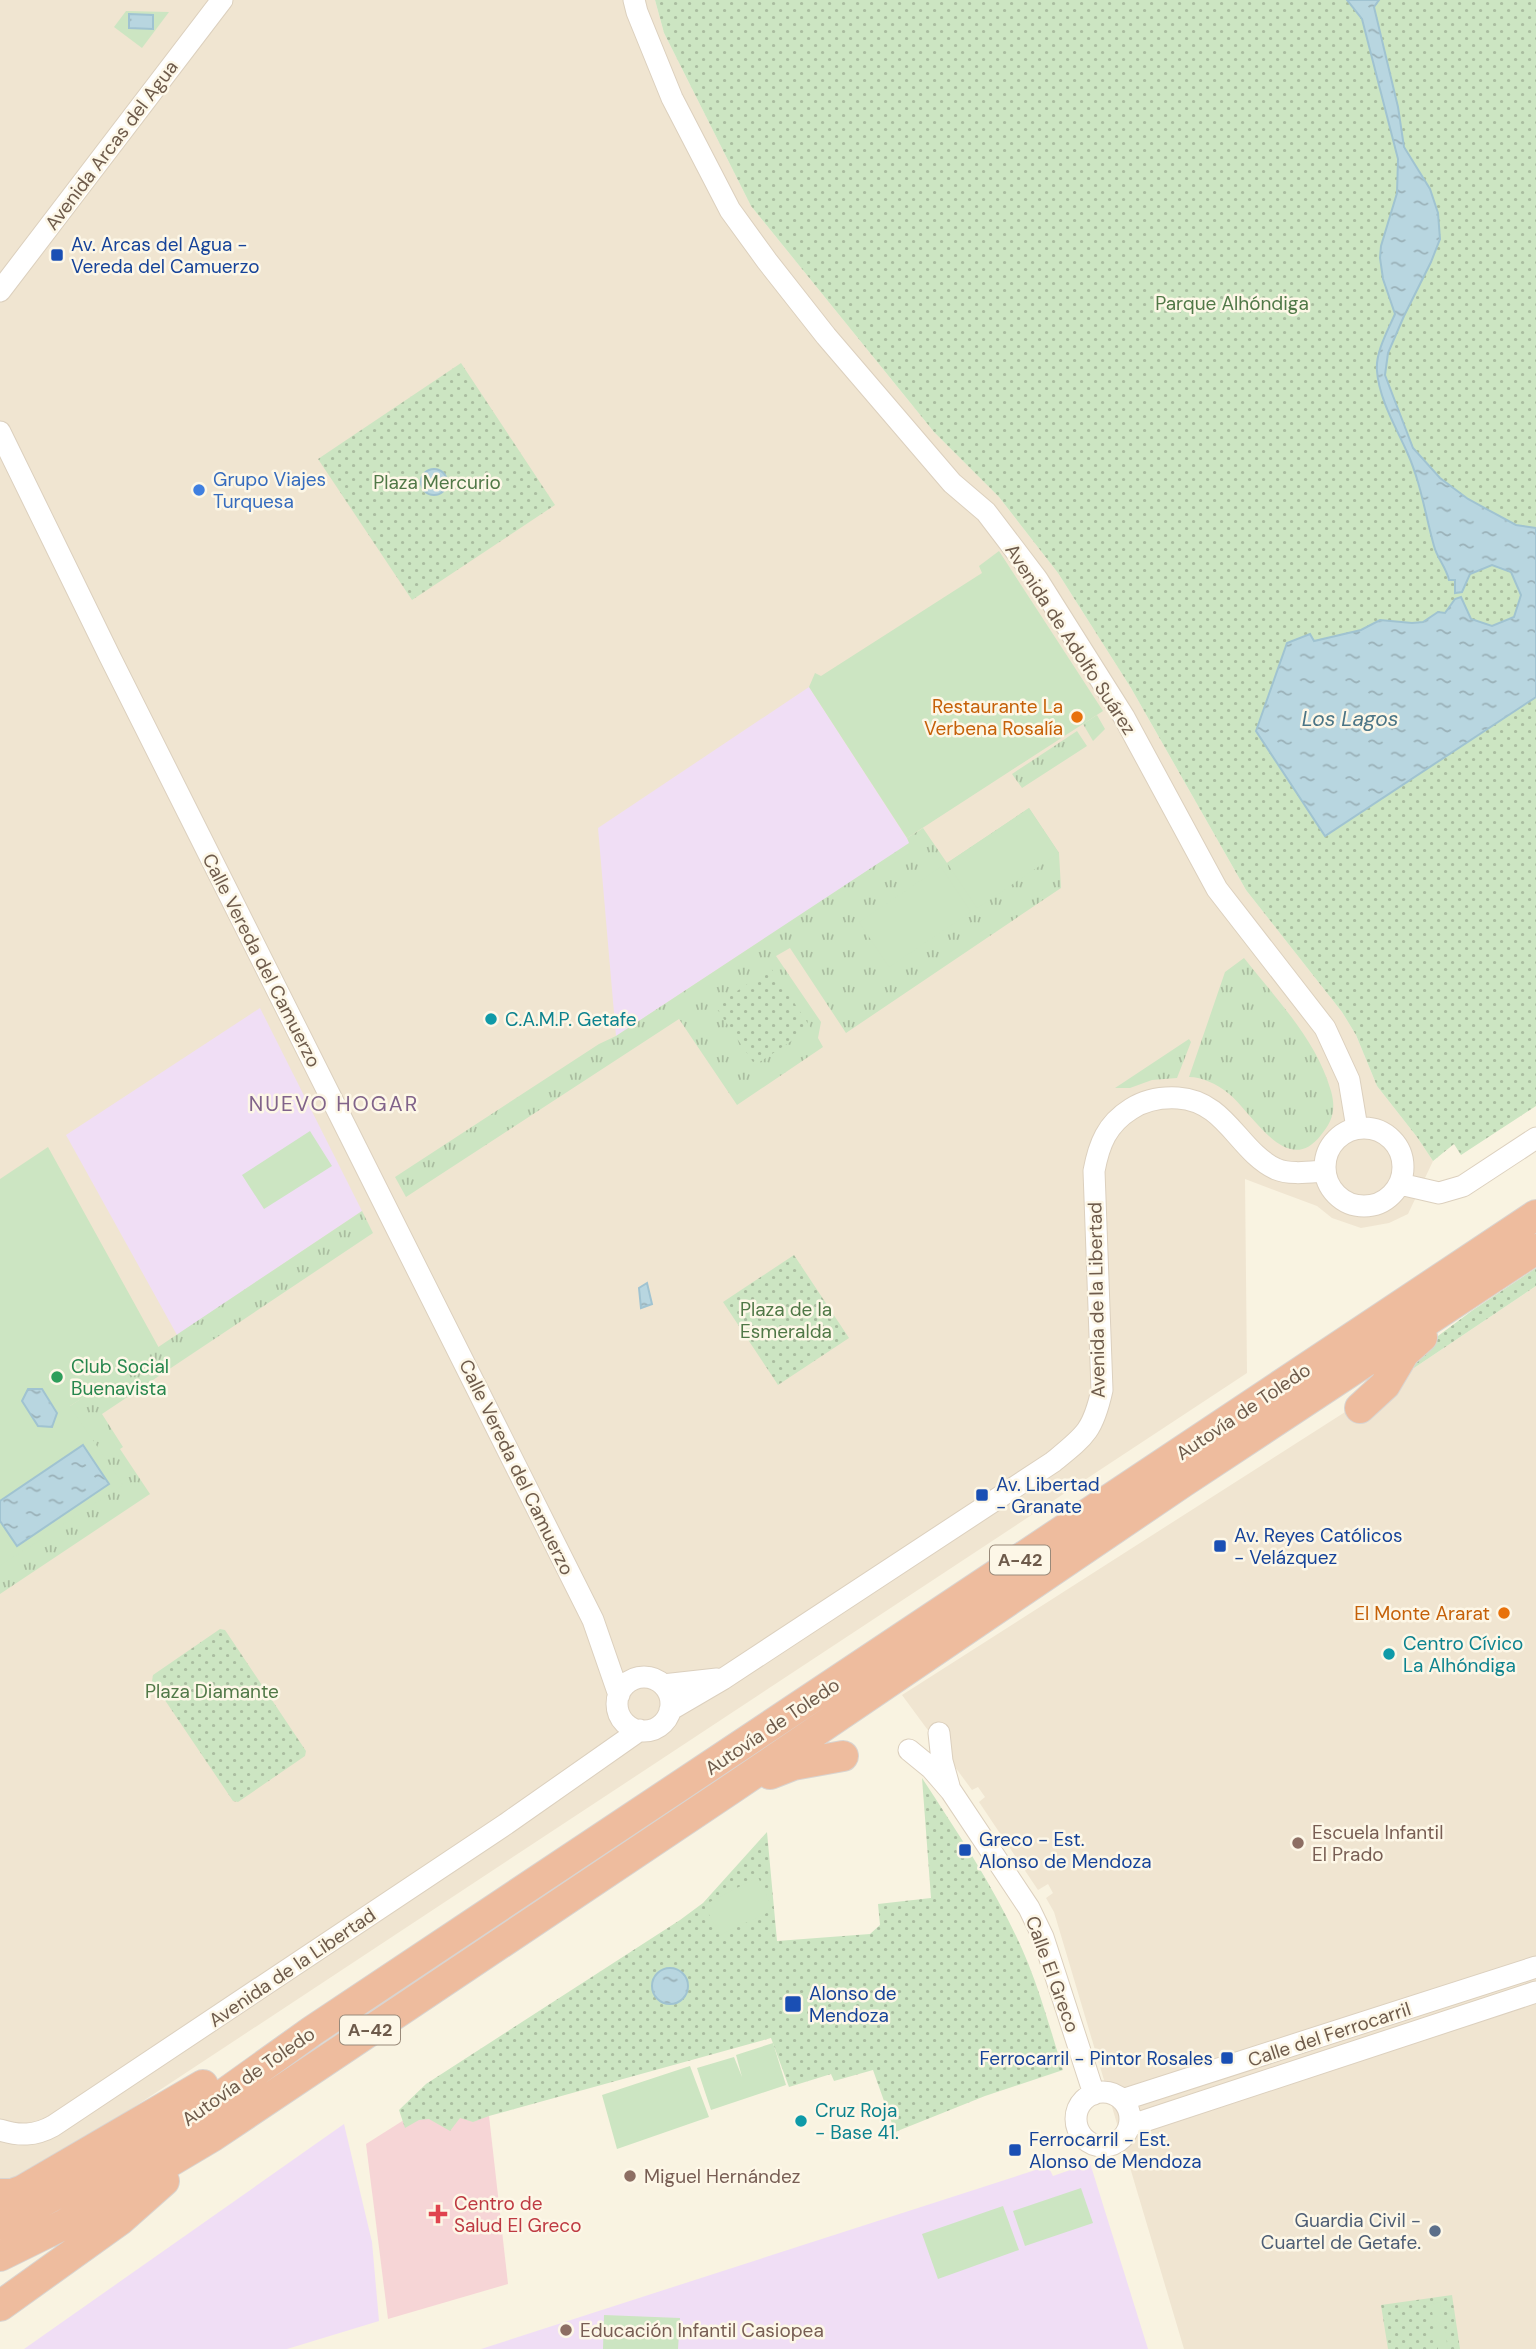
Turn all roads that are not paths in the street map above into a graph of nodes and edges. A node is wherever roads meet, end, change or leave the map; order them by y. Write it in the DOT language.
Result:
graph roads {
  1 [pos="222,0"];
  2 [pos="634,0"];
  3 [pos="0,291"];
  4 [pos="1,436"];
  5 [pos="1357,1128"];
  6 [pos="1536,1138"];
  7 [pos="1325,1171"];
  8 [pos="1400,1184"];
  9 [pos="1536,1215"];
  10 [pos="1536,1249"];
  11 [pos="1451,1270"];
  12 [pos="1383,1292"];
  13 [pos="1466,1297"];
  14 [pos="1260,1383"];
  15 [pos="1360,1408"];
  16 [pos="1202,1439"];
  17 [pos="1268,1444"];
  18 [pos="1183,1482"];
  19 [pos="597,1629"];
  20 [pos="641,1677"];
  21 [pos="723,1679"];
  22 [pos="663,1685"];
  23 [pos="619,1704"];
  24 [pos="670,1710"];
  25 [pos="640,1730"];
  26 [pos="939,1733"];
  27 [pos="909,1750"];
  28 [pos="843,1756"];
  29 [pos="575,1776"];
  30 [pos="730,1789"];
  31 [pos="951,1791"];
  32 [pos="1536,1967"];
  33 [pos="1536,1992"];
  34 [pos="312,2031"];
  35 [pos="1094,2094"];
  36 [pos="1122,2100"];
  37 [pos="1129,2126"];
  38 [pos="0,2130"];
  39 [pos="213,2136"];
  40 [pos="0,2194"];
  41 [pos="0,2224"];
  42 [pos="0,2256"];
  43 [pos="0,2306"];
  1 -- 3 [label="street, Avenida Arcas del Agua"];
  2 -- 5 [label="street, Avenida de Adolfo Suárez"];
  4 -- 19 [label="street, Calle Vereda del Camuerzo"];
  5 -- 7 [label="street"];
  5 -- 8 [label="street"];
  6 -- 8 [label="street"];
  7 -- 8 [label="street"];
  7 -- 21 [label="street, Avenida de la Libertad"];
  9 -- 11 [label="highway, Autovía de Toledo / A-42"];
  10 -- 13 [label="highway, Autovía de Toledo / A-42"];
  11 -- 12 [label="highway"];
  11 -- 16 [label="highway, Autovía de Toledo / A-42"];
  13 -- 15 [label="highway"];
  13 -- 18 [label="highway, Autovía de Toledo / A-42"];
  14 -- 16 [label="highway"];
  16 -- 34 [label="highway, Autovía de Toledo / A-42"];
  17 -- 18 [label="highway"];
  18 -- 30 [label="highway, Autovía de Toledo / A-42"];
  19 -- 20 [label="street, Calle Vereda del Camuerzo"];
  19 -- 23 [label="street, Calle Vereda del Camuerzo"];
  20 -- 22 [label="street"];
  20 -- 23 [label="street"];
  21 -- 22 [label="street"];
  21 -- 24 [label="street, Avenida de la Libertad"];
  22 -- 24 [label="street"];
  23 -- 25 [label="street"];
  23 -- 29 [label="street, Avenida de la Libertad"];
  24 -- 25 [label="street"];
  25 -- 29 [label="street, Avenida de la Libertad"];
  26 -- 31 [label="street"];
  27 -- 31 [label="street"];
  28 -- 30 [label="highway"];
  29 -- 38 [label="street, Avenida de la Libertad"];
  30 -- 39 [label="highway, Autovía de Toledo / A-42"];
  31 -- 35 [label="street, Calle El Greco"];
  32 -- 36 [label="street, Calle del Ferrocarril"];
  33 -- 37 [label="street, Calle del Ferrocarril"];
  34 -- 40 [label="highway"];
  34 -- 41 [label="highway, Autovía de Toledo / A-42"];
  35 -- 36 [label="street"];
  35 -- 37 [label="street"];
  36 -- 37 [label="street"];
  39 -- 42 [label="highway, Autovía de Toledo / A-42"];
  39 -- 43 [label="highway"];
}
